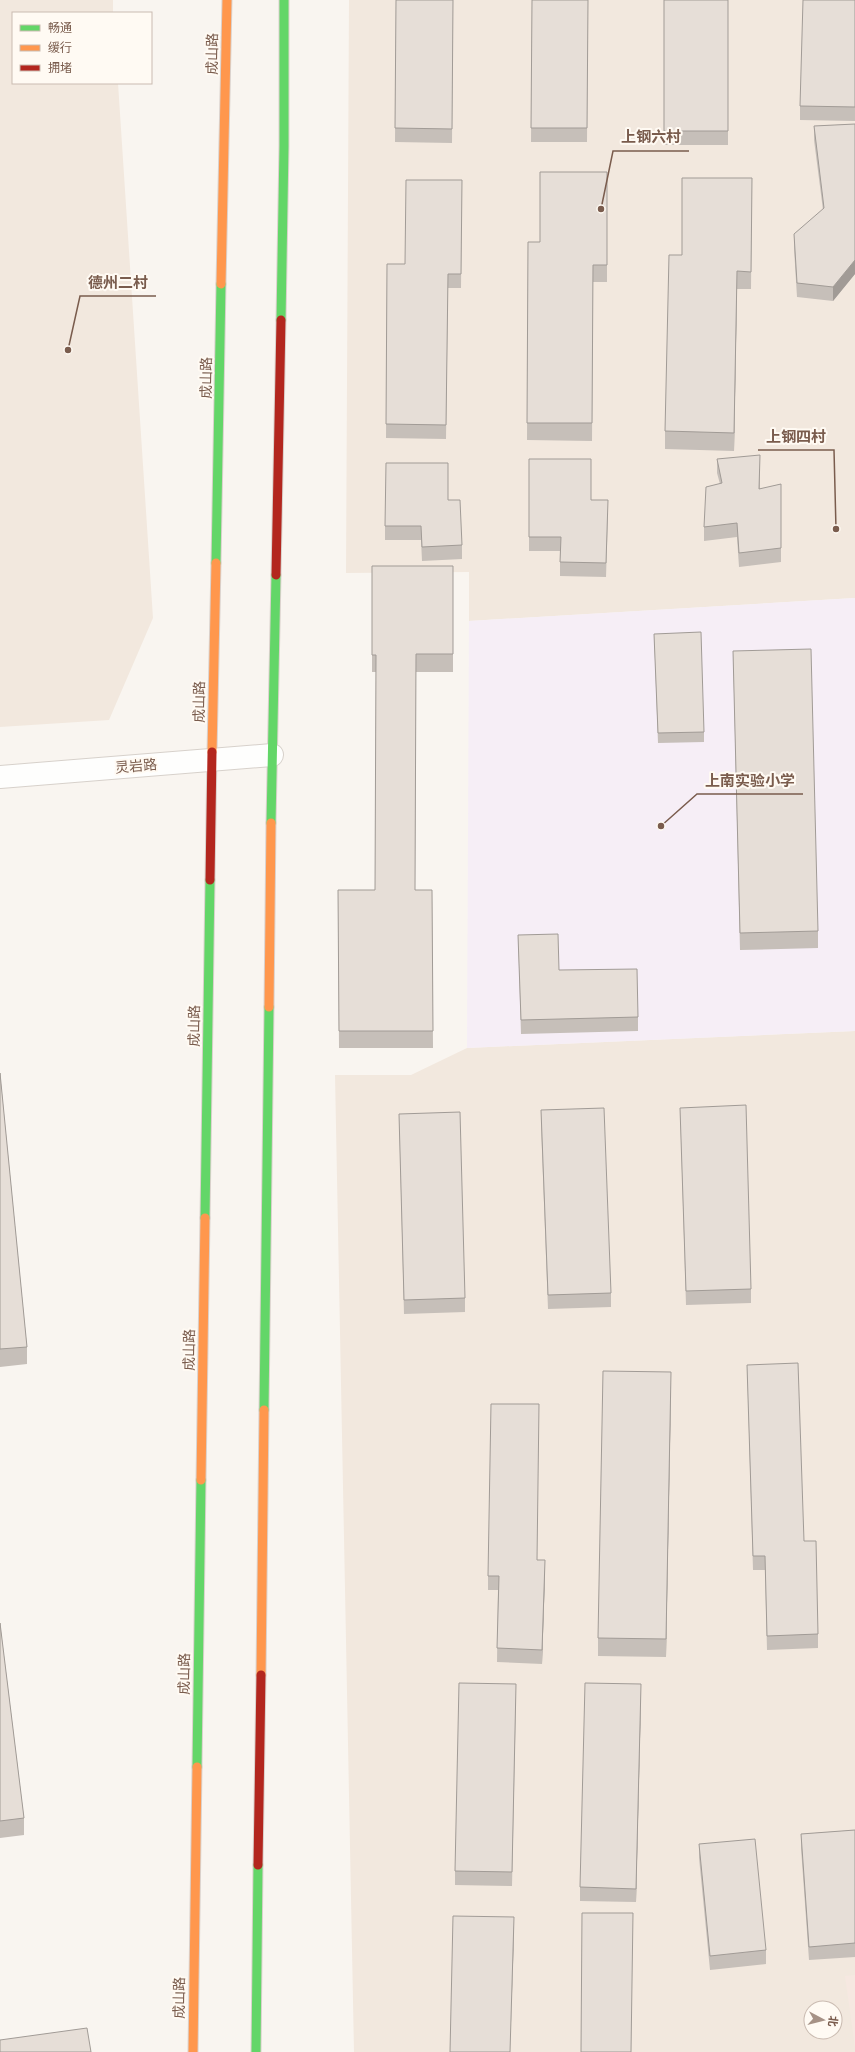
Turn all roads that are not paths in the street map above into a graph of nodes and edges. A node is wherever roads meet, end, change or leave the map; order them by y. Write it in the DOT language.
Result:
graph roads {
  1 [pos="228,0"];
  2 [pos="284,0"];
  3 [pos="272,756"];
  4 [pos="212,760"];
  5 [pos="0,777"];
  6 [pos="193,2052"];
  7 [pos="256,2052"];
  1 -- 4 [label="main road, 成山路"];
  2 -- 3 [label="main road"];
  3 -- 4 [label="street, 灵岩路"];
  3 -- 7 [label="main road"];
  4 -- 5 [label="street, 灵岩路"];
  4 -- 6 [label="main road, 成山路"];
}
